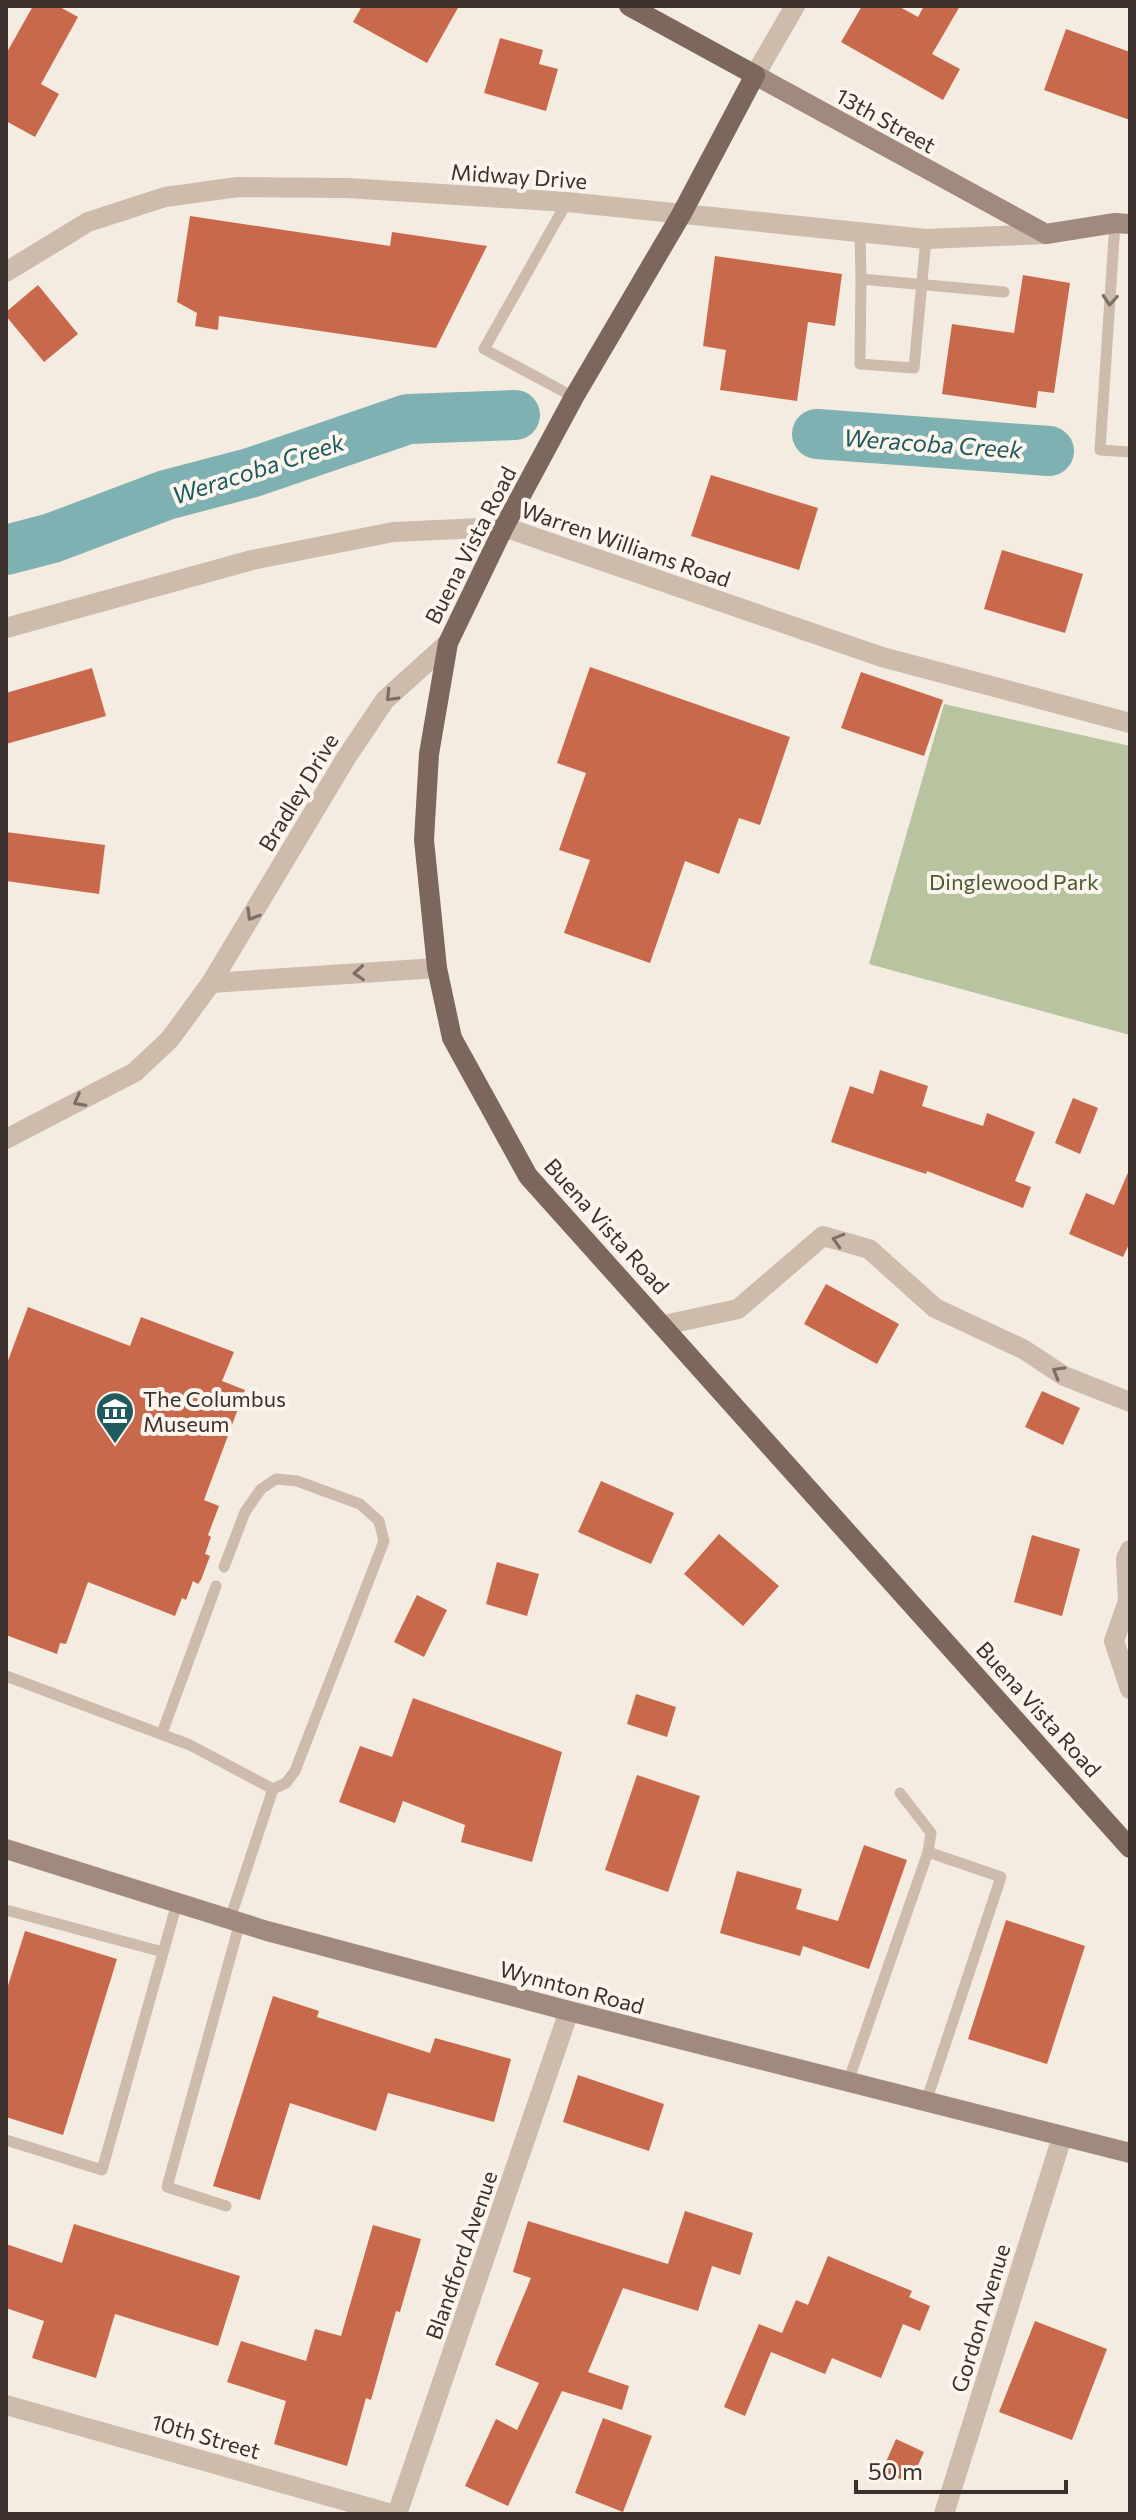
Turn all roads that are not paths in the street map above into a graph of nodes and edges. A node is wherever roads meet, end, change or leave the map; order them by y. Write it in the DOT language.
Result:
graph roads {
  1 [pos="629,6"];
  2 [pos="795,6"];
  3 [pos="755,75"];
  4 [pos="567,202"];
  5 [pos="681,215"];
  6 [pos="1122,223"];
  7 [pos="860,233"];
  8 [pos="1046,234"];
  9 [pos="926,239"];
  10 [pos="6,272"];
  11 [pos="861,279"];
  12 [pos="922,284"];
  13 [pos="1004,292"];
  14 [pos="574,397"];
  15 [pos="1130,452"];
  16 [pos="504,527"];
  17 [pos="6,628"];
  18 [pos="448,643"];
  19 [pos="1130,723"];
  20 [pos="437,968"];
  21 [pos="211,983"];
  22 [pos="6,1139"];
  23 [pos="664,1325"];
  24 [pos="1130,1402"];
  25 [pos="1130,1550"];
  26 [pos="224,1567"];
  27 [pos="216,1586"];
  28 [pos="6,1676"];
  29 [pos="1130,1689"];
  30 [pos="162,1733"];
  31 [pos="273,1789"];
  32 [pos="900,1793"];
  33 [pos="1130,1848"];
  34 [pos="6,1849"];
  35 [pos="928,1852"];
  36 [pos="177,1903"];
  37 [pos="6,1910"];
  38 [pos="235,1921"];
  39 [pos="163,1952"];
  40 [pos="569,2011"];
  41 [pos="848,2082"];
  42 [pos="926,2102"];
  43 [pos="1062,2137"];
  44 [pos="6,2140"];
  45 [pos="1130,2153"];
  46 [pos="226,2206"];
  47 [pos="6,2405"];
  48 [pos="395,2514"];
  49 [pos="944,2514"];
  1 -- 3 [label="main road, 13th Street"];
  2 -- 3 [label="street"];
  3 -- 5 [label="main road, Buena Vista Road"];
  3 -- 8 [label="main road, 13th Street"];
  4 -- 5 [label="street, Midway Drive"];
  4 -- 10 [label="street, Midway Drive"];
  4 -- 14 [label="lane"];
  5 -- 7 [label="street, Midway Drive"];
  5 -- 14 [label="main road, Buena Vista Road"];
  6 -- 8 [label="main road"];
  6 -- 15 [label="lane, one-way"];
  7 -- 9 [label="street, Midway Drive"];
  7 -- 11 [label="lane"];
  8 -- 9 [label="street, Midway Drive"];
  9 -- 12 [label="lane"];
  11 -- 12 [label="lane"];
  11 -- 12 [label="lane"];
  12 -- 13 [label="lane"];
  14 -- 16 [label="main road, Buena Vista Road"];
  16 -- 17 [label="street, Warren Williams Road"];
  16 -- 18 [label="main road, Buena Vista Road"];
  16 -- 19 [label="street, Warren Williams Road"];
  18 -- 20 [label="main road, Buena Vista Road"];
  18 -- 21 [label="street, Bradley Drive, one-way"];
  20 -- 21 [label="street, one-way"];
  20 -- 23 [label="main road, Buena Vista Road"];
  21 -- 22 [label="street, Bradley Drive, one-way"];
  24 -- 23 [label="street, one-way"];
  23 -- 33 [label="main road, Buena Vista Road"];
  25 -- 29 [label="street"];
  26 -- 31 [label="lane"];
  27 -- 30 [label="lane"];
  28 -- 30 [label="lane"];
  30 -- 31 [label="lane"];
  31 -- 38 [label="lane"];
  32 -- 35 [label="lane"];
  34 -- 36 [label="main road, Wynnton Road"];
  35 -- 41 [label="lane"];
  35 -- 42 [label="lane"];
  36 -- 38 [label="main road, Wynnton Road"];
  36 -- 39 [label="lane"];
  37 -- 39 [label="lane"];
  38 -- 40 [label="main road, Wynnton Road"];
  38 -- 46 [label="lane"];
  39 -- 44 [label="lane"];
  40 -- 41 [label="main road, Wynnton Road"];
  40 -- 48 [label="street, Blandford Avenue"];
  41 -- 42 [label="main road, Wynnton Road"];
  42 -- 43 [label="main road, Wynnton Road"];
  43 -- 45 [label="main road, Wynnton Road"];
  43 -- 49 [label="street, Gordon Avenue"];
  47 -- 48 [label="street, 10th Street"];
}
